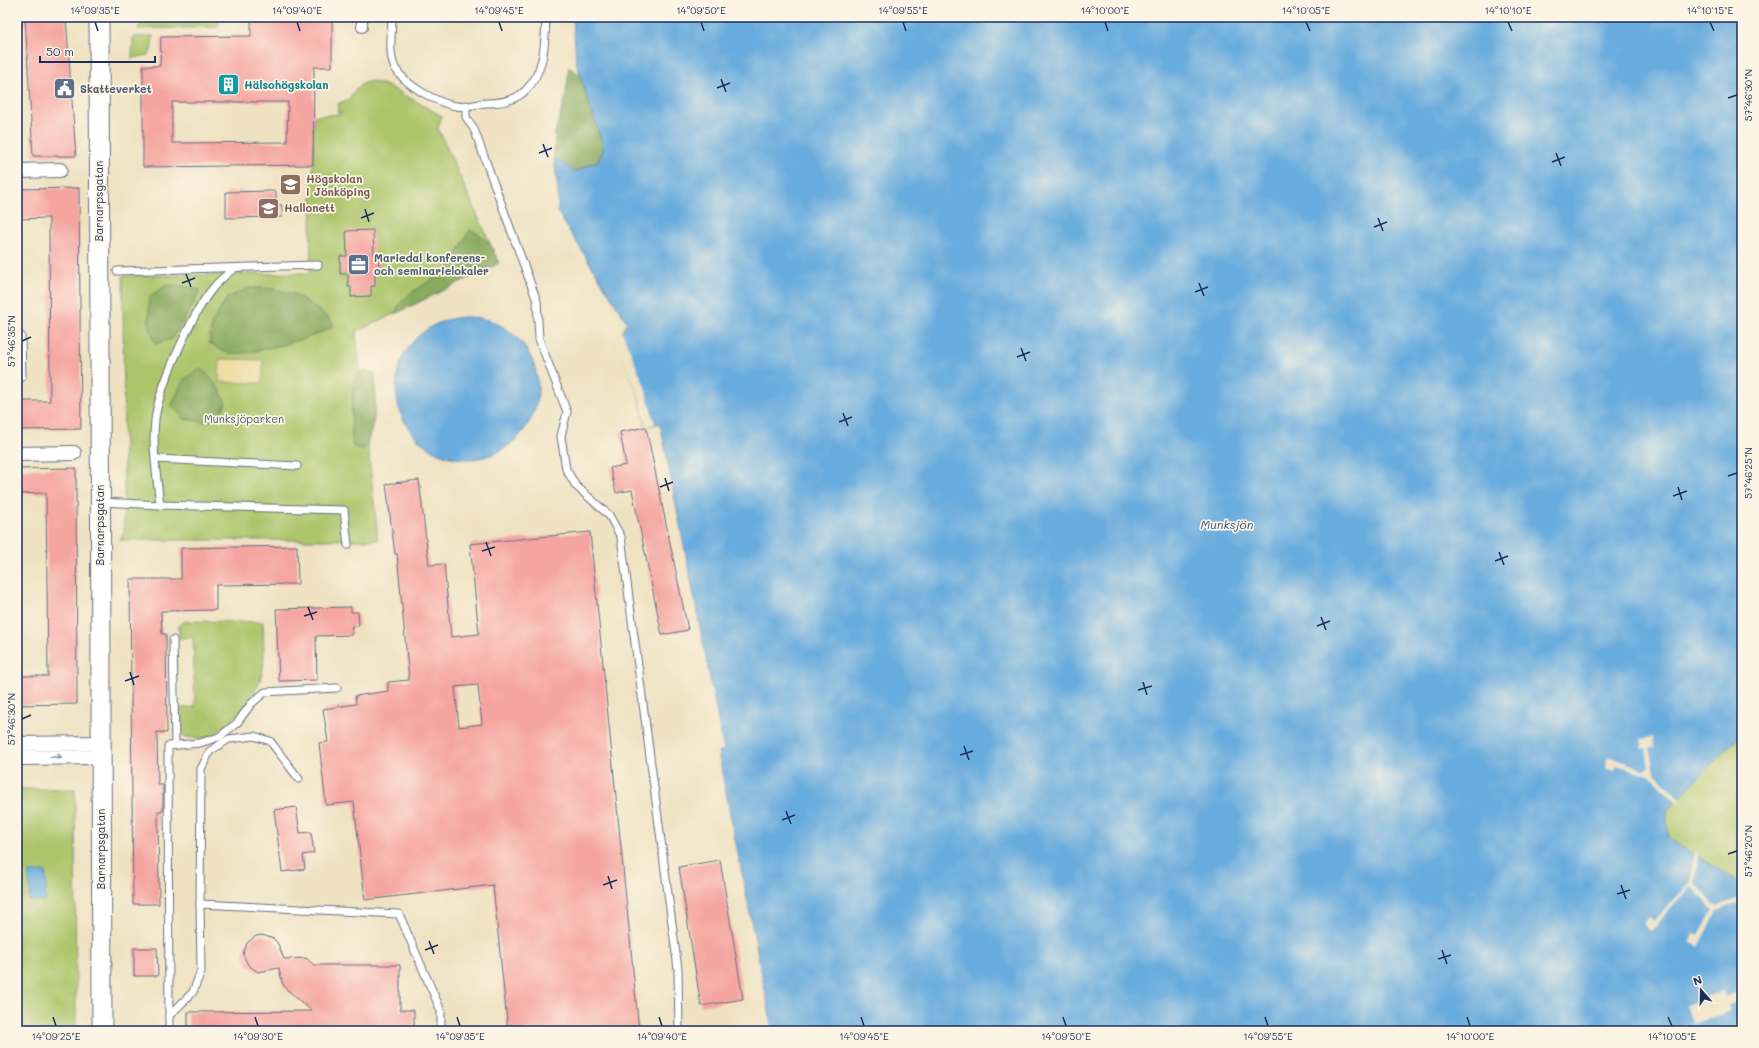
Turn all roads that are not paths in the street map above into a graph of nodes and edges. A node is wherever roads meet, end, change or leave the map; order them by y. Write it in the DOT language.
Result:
graph roads {
  1 [pos="100,17"];
  2 [pos="392,17"];
  3 [pos="546,17"];
  4 [pos="466,105"];
  5 [pos="60,170"];
  6 [pos="17,171"];
  7 [pos="318,265"];
  8 [pos="235,268"];
  9 [pos="117,271"];
  10 [pos="22,336"];
  11 [pos="17,381"];
  12 [pos="17,454"];
  13 [pos="74,454"];
  14 [pos="156,459"];
  15 [pos="297,466"];
  16 [pos="99,502"];
  17 [pos="160,505"];
  18 [pos="348,545"];
  19 [pos="173,640"];
  20 [pos="337,688"];
  21 [pos="17,744"];
  22 [pos="175,745"];
  23 [pos="100,750"];
  24 [pos="17,758"];
  25 [pos="299,779"];
  26 [pos="200,904"];
  27 [pos="169,1016"];
  28 [pos="102,1031"];
  29 [pos="169,1031"];
  30 [pos="442,1031"];
  31 [pos="679,1031"];
  1 -- 16 [label="main road, Barnarpsgatan"];
  2 -- 4 [label="lane"];
  3 -- 4 [label="lane"];
  4 -- 31 [label="lane"];
  5 -- 6 [label="street"];
  7 -- 8 [label="lane"];
  8 -- 9 [label="lane"];
  8 -- 14 [label="lane"];
  10 -- 11 [label="lane"];
  12 -- 13 [label="street"];
  14 -- 15 [label="lane"];
  14 -- 17 [label="lane"];
  16 -- 17 [label="lane"];
  16 -- 23 [label="main road, Barnarpsgatan"];
  17 -- 18 [label="lane"];
  19 -- 22 [label="lane"];
  20 -- 22 [label="lane"];
  21 -- 23 [label="street"];
  22 -- 27 [label="lane"];
  24 -- 23 [label="street, one-way"];
  23 -- 28 [label="main road, Barnarpsgatan"];
  25 -- 26 [label="lane"];
  26 -- 27 [label="lane"];
  26 -- 30 [label="lane"];
  27 -- 29 [label="lane"];
}
